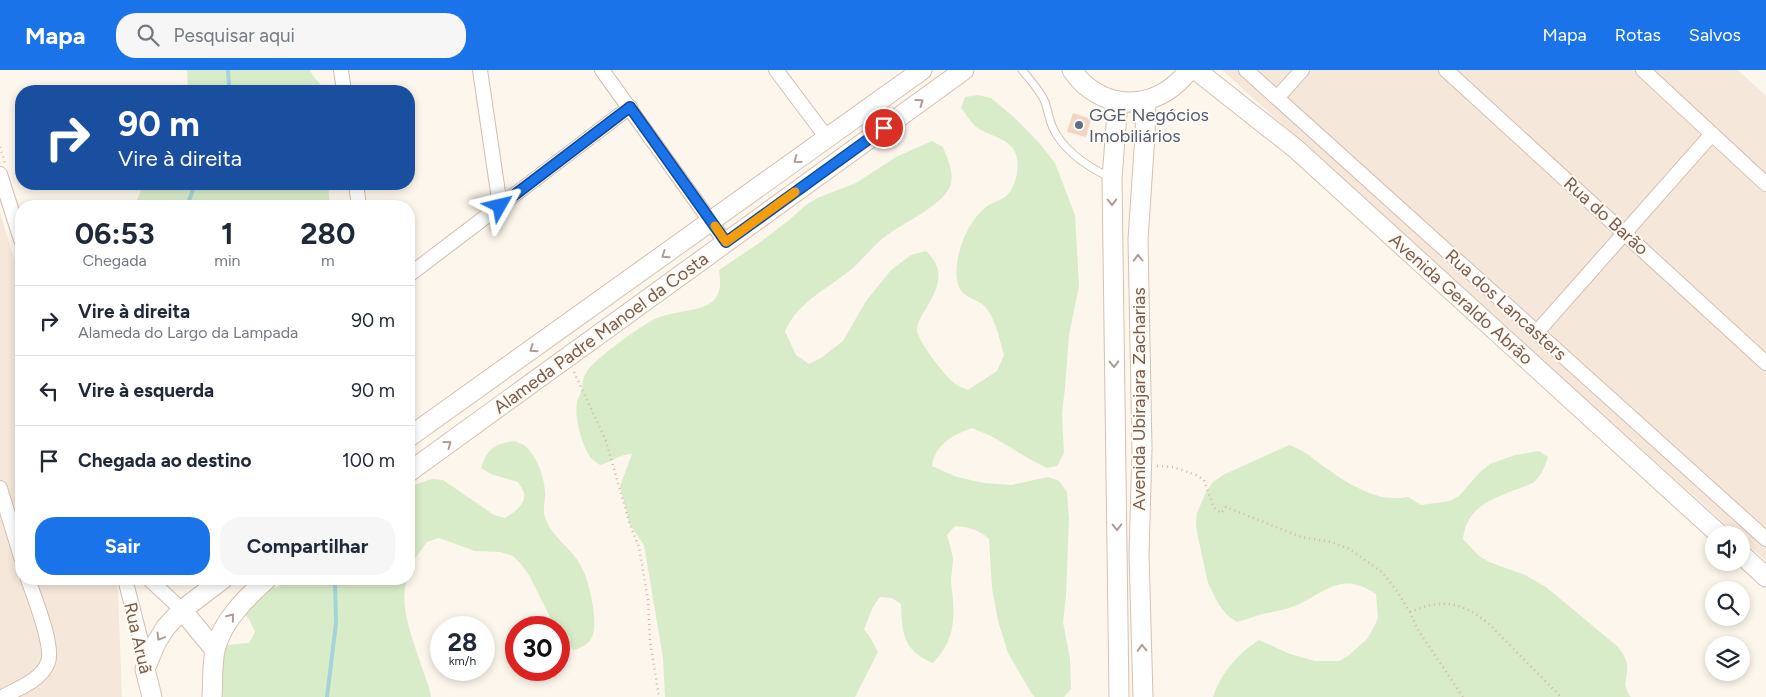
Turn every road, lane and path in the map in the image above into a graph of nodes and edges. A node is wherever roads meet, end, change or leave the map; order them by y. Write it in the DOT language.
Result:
graph roads {
  1 [pos="341,70"];
  2 [pos="480,70"];
  3 [pos="602,70"];
  4 [pos="776,70"];
  5 [pos="922,70"];
  6 [pos="964,70"];
  7 [pos="1022,70"];
  8 [pos="1072,70"];
  9 [pos="1189,70"];
  10 [pos="1196,70"];
  11 [pos="1246,70"];
  12 [pos="1302,70"];
  13 [pos="1446,70"];
  14 [pos="1643,70"];
  15 [pos="343,85"];
  16 [pos="1277,98"];
  17 [pos="1146,100"];
  18 [pos="1118,101"];
  19 [pos="630,107"];
  20 [pos="1712,134"];
  21 [pos="827,138"];
  22 [pos="0,174"];
  23 [pos="1112,178"];
  24 [pos="1766,184"];
  25 [pos="500,206"];
  26 [pos="15,221"];
  27 [pos="712,221"];
  28 [pos="1624,234"];
  29 [pos="726,242"];
  30 [pos="415,270"];
  31 [pos="1537,332"];
  32 [pos="568,357"];
  33 [pos="1766,363"];
  34 [pos="415,433"];
  35 [pos="1142,462"];
  36 [pos="415,468"];
  37 [pos="0,488"];
  38 [pos="1710,526"];
  39 [pos="15,537"];
  40 [pos="1766,539"];
  41 [pos="1750,562"];
  42 [pos="1766,577"];
  43 [pos="30,585"];
  44 [pos="127,585"];
  45 [pos="155,585"];
  46 [pos="215,585"];
  47 [pos="260,585"];
  48 [pos="182,610"];
  49 [pos="1410,612"];
  50 [pos="215,650"];
  51 [pos="146,669"];
  52 [pos="2,697"];
  53 [pos="152,697"];
  54 [pos="212,697"];
  55 [pos="659,697"];
  56 [pos="1119,697"];
  57 [pos="1143,697"];
  58 [pos="1463,697"];
  59 [pos="1561,697"];
  1 -- 15 [label="street"];
  2 -- 25 [label="street"];
  3 -- 19 [label="street"];
  4 -- 21 [label="street"];
  5 -- 21 [label="main road, Alameda Padre Manoel da Costa"];
  29 -- 6 [label="main road, Alameda Padre Manoel da Costa, one-way"];
  7 -- 23 [label="lane"];
  8 -- 18 [label="main road"];
  9 -- 17 [label="main road"];
  10 -- 38 [label="main road, Avenida Geraldo Abrão"];
  11 -- 16 [label="street, Rua dos Lancasters"];
  12 -- 16 [label="street"];
  13 -- 28 [label="street, Rua do Barão"];
  14 -- 20 [label="street"];
  16 -- 31 [label="street, Rua dos Lancasters"];
  17 -- 18 [label="main road"];
  35 -- 17 [label="main road, Avenida Ubirajara Zacharias, one-way"];
  18 -- 23 [label="main road, Avenida Ubirajara Zacharias"];
  19 -- 25 [label="street"];
  19 -- 27 [label="street"];
  20 -- 24 [label="street"];
  20 -- 28 [label="street"];
  21 -- 27 [label="main road, Alameda Padre Manoel da Costa, one-way"];
  22 -- 26 [label="street"];
  23 -- 56 [label="main road, Avenida Ubirajara Zacharias, one-way"];
  25 -- 30 [label="street"];
  27 -- 29 [label="street"];
  27 -- 34 [label="main road, Alameda Padre Manoel da Costa, one-way"];
  28 -- 31 [label="street"];
  28 -- 33 [label="street, Rua do Barão"];
  29 -- 32 [label="main road, Alameda Padre Manoel da Costa"];
  31 -- 40 [label="street, Rua dos Lancasters"];
  36 -- 32 [label="main road, Alameda Padre Manoel da Costa, one-way"];
  32 -- 55 [label="path"];
  35 -- 49 [label="path"];
  57 -- 35 [label="main road, Avenida Ubirajara Zacharias, one-way"];
  37 -- 39 [label="street"];
  41 -- 42 [label="main road"];
  43 -- 52 [label="street"];
  44 -- 51 [label="street, Rua Aruã"];
  45 -- 48 [label="street"];
  46 -- 48 [label="main road"];
  50 -- 47 [label="main road, one-way"];
  48 -- 50 [label="main road"];
  48 -- 51 [label="main road, one-way"];
  49 -- 58 [label="path"];
  49 -- 59 [label="path"];
  50 -- 54 [label="main road"];
  51 -- 53 [label="main road, Rua Aruã"];
}
